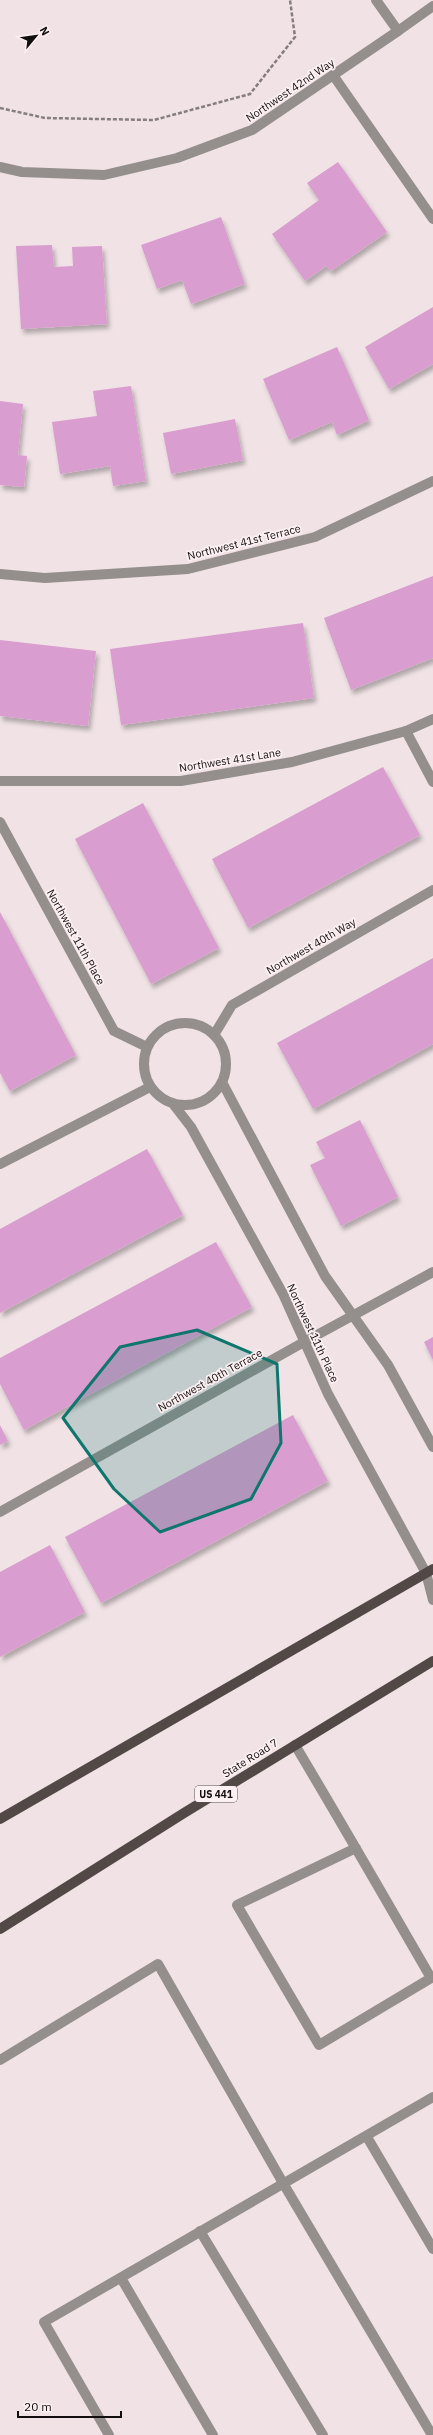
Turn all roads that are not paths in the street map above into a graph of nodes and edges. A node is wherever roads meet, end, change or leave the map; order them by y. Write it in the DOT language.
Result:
graph roads {
  1 [pos="376,0"];
  2 [pos="433,6"];
  3 [pos="398,31"];
  4 [pos="333,75"];
  5 [pos="0,166"];
  6 [pos="433,219"];
  7 [pos="433,481"];
  8 [pos="0,574"];
  9 [pos="433,719"];
  10 [pos="406,731"];
  11 [pos="0,781"];
  12 [pos="433,782"];
  13 [pos="0,822"];
  14 [pos="433,890"];
  15 [pos="214,1035"];
  16 [pos="147,1047"];
  17 [pos="222,1082"];
  18 [pos="150,1088"];
  19 [pos="174,1105"];
  20 [pos="0,1164"];
  21 [pos="433,1272"];
  22 [pos="353,1316"];
  23 [pos="304,1342"];
  24 [pos="433,1447"];
  25 [pos="0,1512"];
  26 [pos="429,1571"];
  27 [pos="433,1600"];
  28 [pos="433,1661"];
  29 [pos="295,1745"];
  30 [pos="0,1820"];
  31 [pos="356,1848"];
  32 [pos="0,1929"];
  33 [pos="0,2060"];
  34 [pos="433,2097"];
  35 [pos="367,2137"];
  36 [pos="283,2183"];
  37 [pos="200,2231"];
  38 [pos="433,2249"];
  39 [pos="121,2278"];
  40 [pos="109,2435"];
  41 [pos="213,2435"];
  42 [pos="323,2435"];
  43 [pos="432,2435"];
  1 -- 3 [label="street"];
  2 -- 3 [label="street, Northwest 42nd Way"];
  3 -- 4 [label="street, Northwest 42nd Way"];
  4 -- 5 [label="street, Northwest 42nd Way"];
  4 -- 6 [label="street"];
  7 -- 8 [label="street, Northwest 41st Terrace"];
  9 -- 10 [label="street, Northwest 41st Lane"];
  10 -- 11 [label="street, Northwest 41st Lane"];
  10 -- 12 [label="street"];
  13 -- 16 [label="street, Northwest 11th Place"];
  14 -- 15 [label="street, Northwest 40th Way"];
  15 -- 16 [label="street"];
  15 -- 17 [label="street"];
  16 -- 18 [label="street"];
  17 -- 19 [label="street"];
  17 -- 22 [label="street"];
  18 -- 19 [label="street"];
  18 -- 20 [label="street"];
  19 -- 23 [label="street, Northwest 11th Place"];
  21 -- 22 [label="street, Northwest 40th Terrace"];
  22 -- 23 [label="street, Northwest 40th Terrace"];
  22 -- 24 [label="street"];
  23 -- 25 [label="street, Northwest 40th Terrace"];
  23 -- 26 [label="street, Northwest 11th Place"];
  26 -- 27 [label="street, Northwest 11th Place"];
  26 -- 30 [label="main road"];
  28 -- 29 [label="main road, State Road 7 / US 441"];
  29 -- 31 [label="street"];
  29 -- 32 [label="main road, State Road 7 / US 441"];
  31 -- 31 [label="street"];
  33 -- 36 [label="street"];
  34 -- 35 [label="street"];
  35 -- 36 [label="street"];
  35 -- 38 [label="street"];
  36 -- 37 [label="street"];
  36 -- 43 [label="street"];
  37 -- 39 [label="street"];
  37 -- 42 [label="street"];
  39 -- 40 [label="street"];
  39 -- 41 [label="street"];
}
